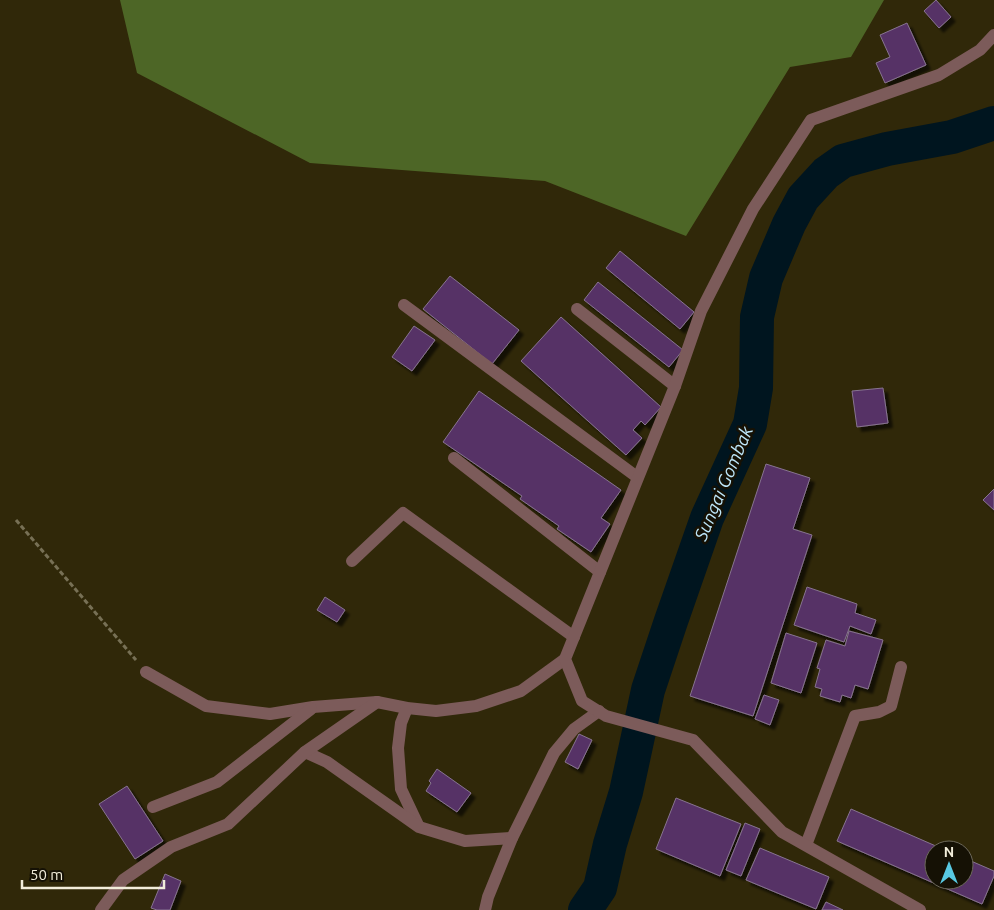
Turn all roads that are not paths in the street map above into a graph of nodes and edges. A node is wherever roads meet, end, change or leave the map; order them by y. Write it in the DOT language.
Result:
graph roads {
  1 [pos="994,35"];
  2 [pos="404,305"];
  3 [pos="577,308"];
  4 [pos="674,386"];
  5 [pos="454,458"];
  6 [pos="637,477"];
  7 [pos="352,561"];
  8 [pos="600,572"];
  9 [pos="574,637"];
  10 [pos="565,659"];
  11 [pos="901,667"];
  12 [pos="146,672"];
  13 [pos="377,702"];
  14 [pos="313,707"];
  15 [pos="407,708"];
  16 [pos="603,713"];
  17 [pos="305,752"];
  18 [pos="153,807"];
  19 [pos="419,827"];
  20 [pos="512,838"];
  21 [pos="806,845"];
  22 [pos="101,910"];
  23 [pos="485,910"];
  24 [pos="920,910"];
  1 -- 4 [label="street"];
  2 -- 6 [label="street"];
  3 -- 4 [label="street"];
  4 -- 6 [label="street"];
  5 -- 8 [label="street"];
  6 -- 8 [label="street"];
  7 -- 9 [label="street"];
  8 -- 9 [label="street"];
  9 -- 10 [label="street"];
  10 -- 15 [label="street"];
  10 -- 16 [label="street"];
  11 -- 21 [label="street"];
  12 -- 14 [label="street"];
  13 -- 14 [label="street"];
  13 -- 15 [label="street"];
  13 -- 17 [label="street"];
  14 -- 18 [label="street"];
  15 -- 19 [label="street"];
  16 -- 20 [label="street"];
  16 -- 21 [label="street"];
  17 -- 19 [label="street"];
  17 -- 22 [label="street"];
  19 -- 20 [label="street"];
  20 -- 23 [label="street"];
  21 -- 24 [label="street"];
}
